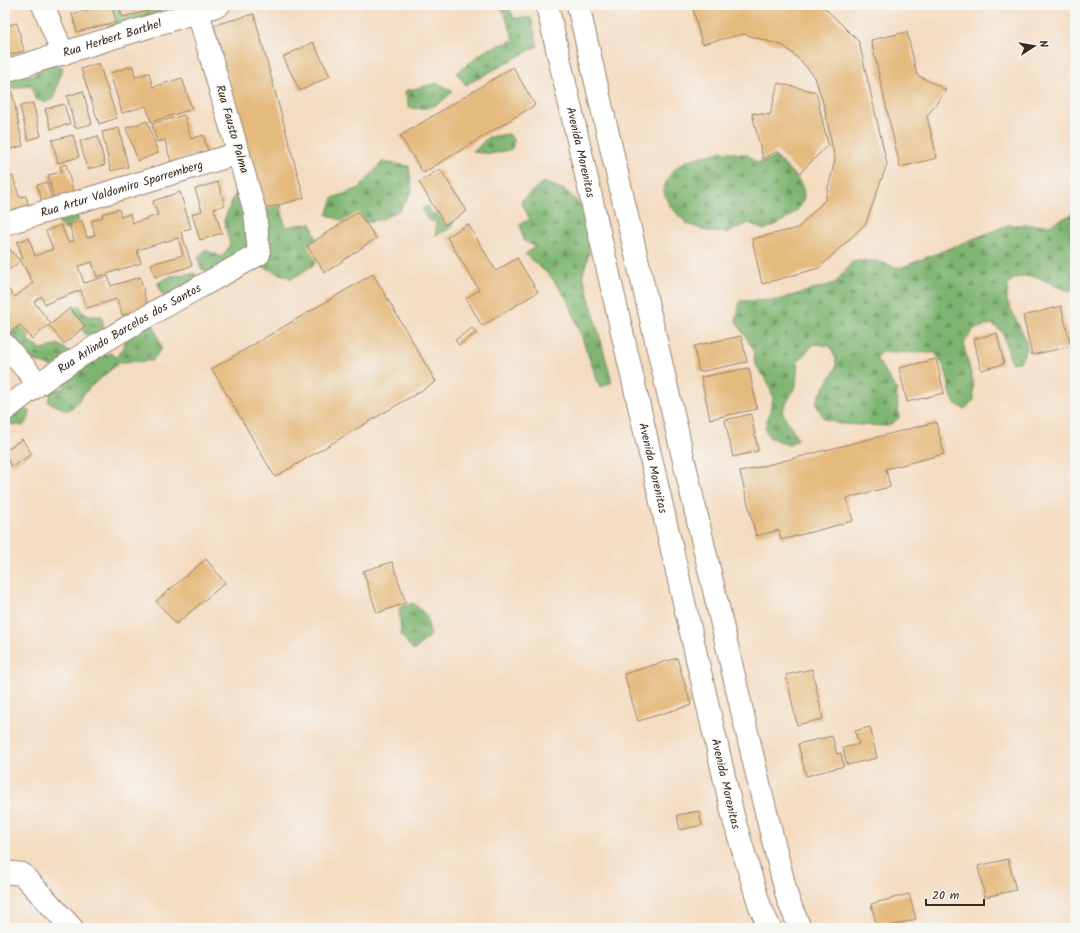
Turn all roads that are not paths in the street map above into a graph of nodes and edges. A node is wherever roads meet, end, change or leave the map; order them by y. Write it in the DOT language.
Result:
graph roads {
  1 [pos="43,5"];
  2 [pos="547,5"];
  3 [pos="578,5"];
  4 [pos="204,7"];
  5 [pos="63,54"];
  6 [pos="5,71"];
  7 [pos="239,153"];
  8 [pos="617,173"];
  9 [pos="587,178"];
  10 [pos="5,224"];
  11 [pos="259,254"];
  12 [pos="5,345"];
  13 [pos="38,383"];
  14 [pos="5,410"];
  15 [pos="708,562"];
  16 [pos="676,568"];
  17 [pos="5,872"];
  18 [pos="72,928"];
  19 [pos="770,928"];
  20 [pos="800,928"];
  1 -- 5 [label="main road"];
  2 -- 9 [label="main road, Avenida Morenitas"];
  3 -- 8 [label="main road"];
  4 -- 5 [label="main road, Rua Herbert Barthel"];
  4 -- 7 [label="main road, Rua Fausto Palma"];
  5 -- 6 [label="main road, Rua Herbert Barthel"];
  7 -- 10 [label="main road, Rua Artur Valdomiro Sparremberg"];
  7 -- 11 [label="main road, Rua Fausto Palma"];
  8 -- 9 [label="main road"];
  8 -- 15 [label="main road"];
  9 -- 16 [label="main road, Avenida Morenitas"];
  11 -- 13 [label="main road, Rua Arlindo Barcelos dos Santos"];
  12 -- 13 [label="main road"];
  13 -- 14 [label="main road, Rua Arlindo Barcelos dos Santos"];
  15 -- 16 [label="main road"];
  15 -- 20 [label="main road"];
  16 -- 19 [label="main road, Avenida Morenitas"];
  17 -- 18 [label="main road"];
}
